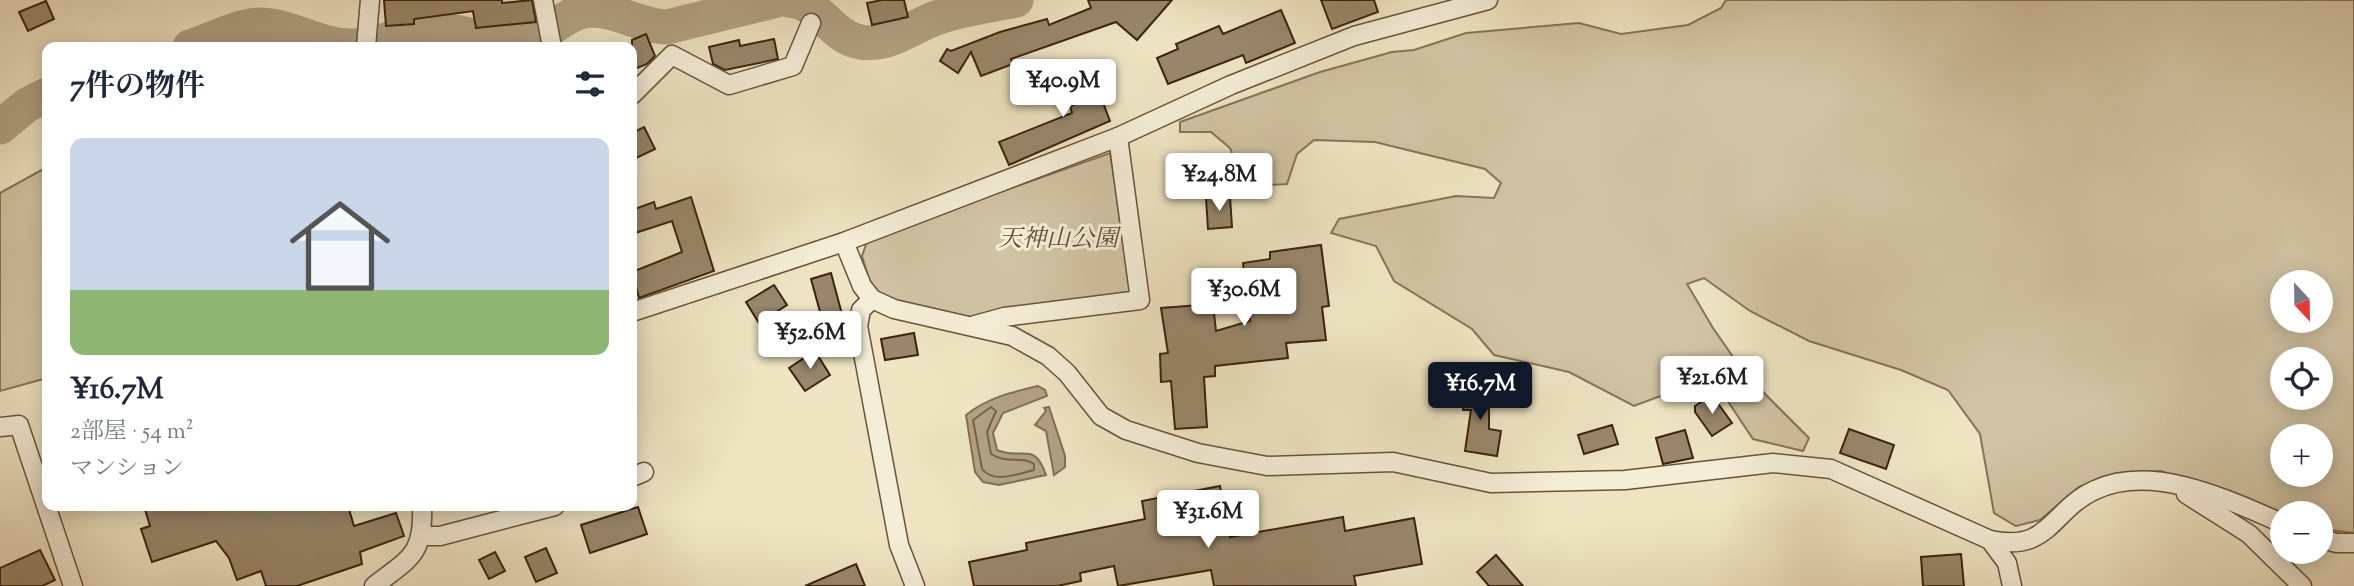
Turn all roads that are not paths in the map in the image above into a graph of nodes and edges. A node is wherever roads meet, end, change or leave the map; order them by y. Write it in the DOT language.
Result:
graph roads {
  1 [pos="370,0"];
  2 [pos="543,0"];
  3 [pos="1488,0"];
  4 [pos="811,23"];
  5 [pos="366,42"];
  6 [pos="551,42"];
  7 [pos="637,90"];
  8 [pos="1118,137"];
  9 [pos="844,242"];
  10 [pos="872,299"];
  11 [pos="637,310"];
  12 [pos="972,326"];
  13 [pos="0,427"];
  14 [pos="2181,485"];
  15 [pos="42,494"];
  16 [pos="48,511"];
  17 [pos="422,511"];
  18 [pos="536,511"];
  19 [pos="2270,518"];
  20 [pos="423,536"];
  21 [pos="1990,540"];
  22 [pos="2333,542"];
  23 [pos="2354,543"];
  24 [pos="73,586"];
  25 [pos="374,586"];
  26 [pos="915,586"];
  27 [pos="2012,586"];
  28 [pos="2302,586"];
  1 -- 5 [label="street"];
  2 -- 6 [label="street"];
  3 -- 8 [label="street"];
  4 -- 7 [label="street"];
  8 -- 9 [label="street"];
  8 -- 12 [label="street"];
  9 -- 10 [label="street"];
  9 -- 11 [label="street"];
  10 -- 12 [label="street"];
  10 -- 26 [label="street"];
  12 -- 21 [label="street"];
  13 -- 15 [label="street"];
  14 -- 19 [label="street"];
  14 -- 21 [label="street"];
  14 -- 28 [label="street"];
  16 -- 24 [label="street"];
  17 -- 20 [label="street"];
  18 -- 20 [label="street"];
  20 -- 25 [label="street"];
  21 -- 27 [label="street"];
  22 -- 23 [label="street"];
}
